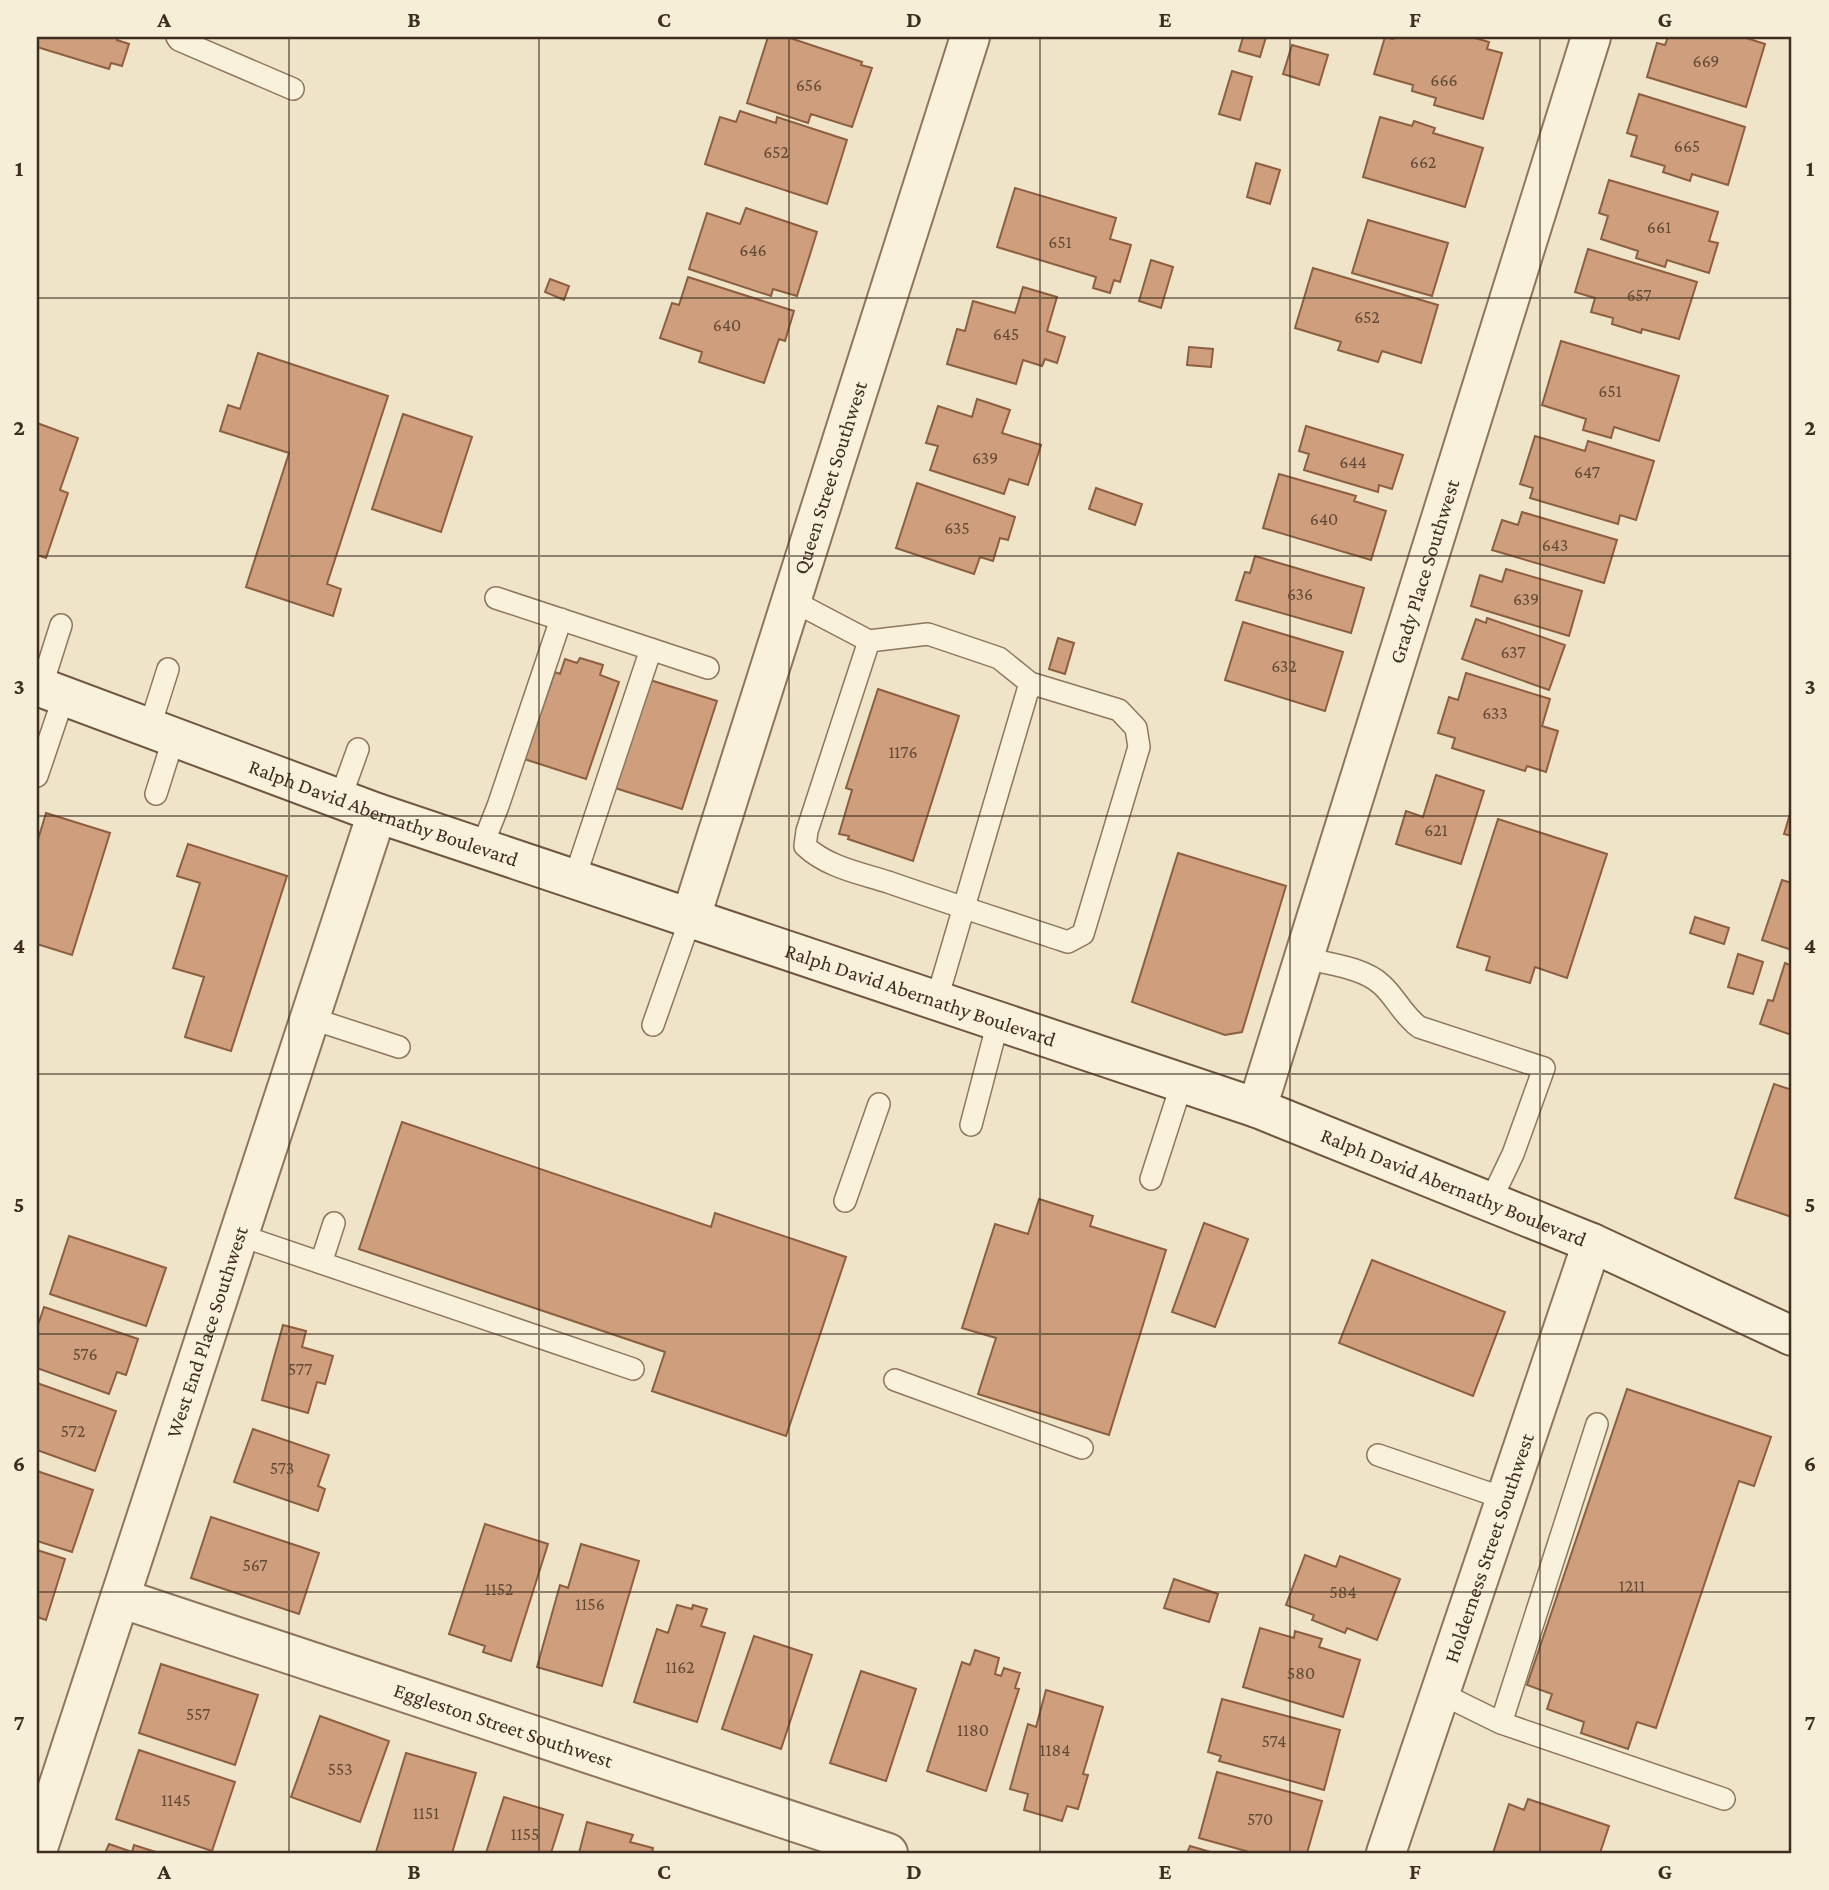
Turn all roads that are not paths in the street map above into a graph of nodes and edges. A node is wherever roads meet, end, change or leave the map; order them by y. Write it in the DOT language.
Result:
graph roads {
  1 [pos="177,37"];
  2 [pos="970,37"];
  3 [pos="1591,37"];
  4 [pos="293,89"];
  5 [pos="496,598"];
  6 [pos="791,600"];
  7 [pos="561,618"];
  8 [pos="61,625"];
  9 [pos="869,641"];
  10 [pos="651,649"];
  11 [pos="708,668"];
  12 [pos="168,669"];
  13 [pos="1030,683"];
  14 [pos="47,690"];
  15 [pos="162,733"];
  16 [pos="358,749"];
  17 [pos="37,776"];
  18 [pos="156,794"];
  19 [pos="340,799"];
  20 [pos="377,813"];
  21 [pos="481,849"];
  22 [pos="574,880"];
  23 [pos="964,908"];
  24 [pos="690,920"];
  25 [pos="1304,958"];
  26 [pos="936,1002"];
  27 [pos="310,1018"];
  28 [pos="998,1022"];
  29 [pos="653,1025"];
  30 [pos="399,1047"];
  31 [pos="1182,1083"];
  32 [pos="879,1104"];
  33 [pos="1257,1108"];
  34 [pos="971,1125"];
  35 [pos="1151,1179"];
  36 [pos="845,1201"];
  37 [pos="1490,1202"];
  38 [pos="334,1223"];
  39 [pos="239,1235"];
  40 [pos="1592,1243"];
  41 [pos="321,1263"];
  42 [pos="1792,1336"];
  43 [pos="634,1369"];
  44 [pos="895,1380"];
  45 [pos="1597,1424"];
  46 [pos="1082,1448"];
  47 [pos="1378,1455"];
  48 [pos="1506,1499"];
  49 [pos="120,1598"];
  50 [pos="1440,1693"];
  51 [pos="1501,1723"];
  52 [pos="1724,1799"];
  53 [pos="37,1851"];
  54 [pos="888,1853"];
  55 [pos="1386,1853"];
  1 -- 4 [label="lane"];
  2 -- 6 [label="street, Queen Street Southwest"];
  3 -- 25 [label="street, Grady Place Southwest"];
  5 -- 7 [label="lane"];
  6 -- 9 [label="lane"];
  6 -- 24 [label="street, Queen Street Southwest"];
  7 -- 10 [label="lane"];
  7 -- 21 [label="lane"];
  8 -- 14 [label="lane"];
  9 -- 13 [label="lane"];
  9 -- 23 [label="lane"];
  10 -- 11 [label="lane"];
  10 -- 22 [label="lane"];
  12 -- 15 [label="lane"];
  13 -- 23 [label="lane"];
  13 -- 23 [label="lane"];
  14 -- 15 [label="street, Ralph David Abernathy Boulevard"];
  14 -- 17 [label="lane"];
  15 -- 18 [label="lane"];
  15 -- 19 [label="street, Ralph David Abernathy Boulevard"];
  16 -- 19 [label="lane"];
  19 -- 20 [label="street, Ralph David Abernathy Boulevard"];
  20 -- 21 [label="street, Ralph David Abernathy Boulevard"];
  20 -- 27 [label="street, West End Place Southwest"];
  21 -- 22 [label="street, Ralph David Abernathy Boulevard"];
  22 -- 24 [label="street, Ralph David Abernathy Boulevard"];
  23 -- 26 [label="lane"];
  24 -- 26 [label="street, Ralph David Abernathy Boulevard"];
  24 -- 29 [label="lane"];
  25 -- 33 [label="street, Grady Place Southwest"];
  25 -- 37 [label="lane"];
  26 -- 28 [label="street, Ralph David Abernathy Boulevard"];
  27 -- 30 [label="lane"];
  27 -- 39 [label="street, West End Place Southwest"];
  28 -- 31 [label="street, Ralph David Abernathy Boulevard"];
  28 -- 34 [label="lane"];
  31 -- 33 [label="street, Ralph David Abernathy Boulevard"];
  31 -- 35 [label="lane"];
  32 -- 36 [label="lane"];
  33 -- 37 [label="street, Ralph David Abernathy Boulevard"];
  37 -- 40 [label="street, Ralph David Abernathy Boulevard"];
  38 -- 41 [label="lane"];
  39 -- 41 [label="lane"];
  39 -- 49 [label="street, West End Place Southwest"];
  40 -- 42 [label="street, Ralph David Abernathy Boulevard"];
  40 -- 48 [label="street, Holderness Street Southwest"];
  41 -- 43 [label="lane"];
  44 -- 46 [label="lane"];
  45 -- 51 [label="lane"];
  47 -- 48 [label="lane"];
  48 -- 50 [label="street, Holderness Street Southwest"];
  49 -- 53 [label="street, West End Place Southwest"];
  49 -- 54 [label="street, Eggleston Street Southwest"];
  50 -- 51 [label="lane"];
  50 -- 55 [label="street, Holderness Street Southwest"];
  51 -- 52 [label="lane"];
}
